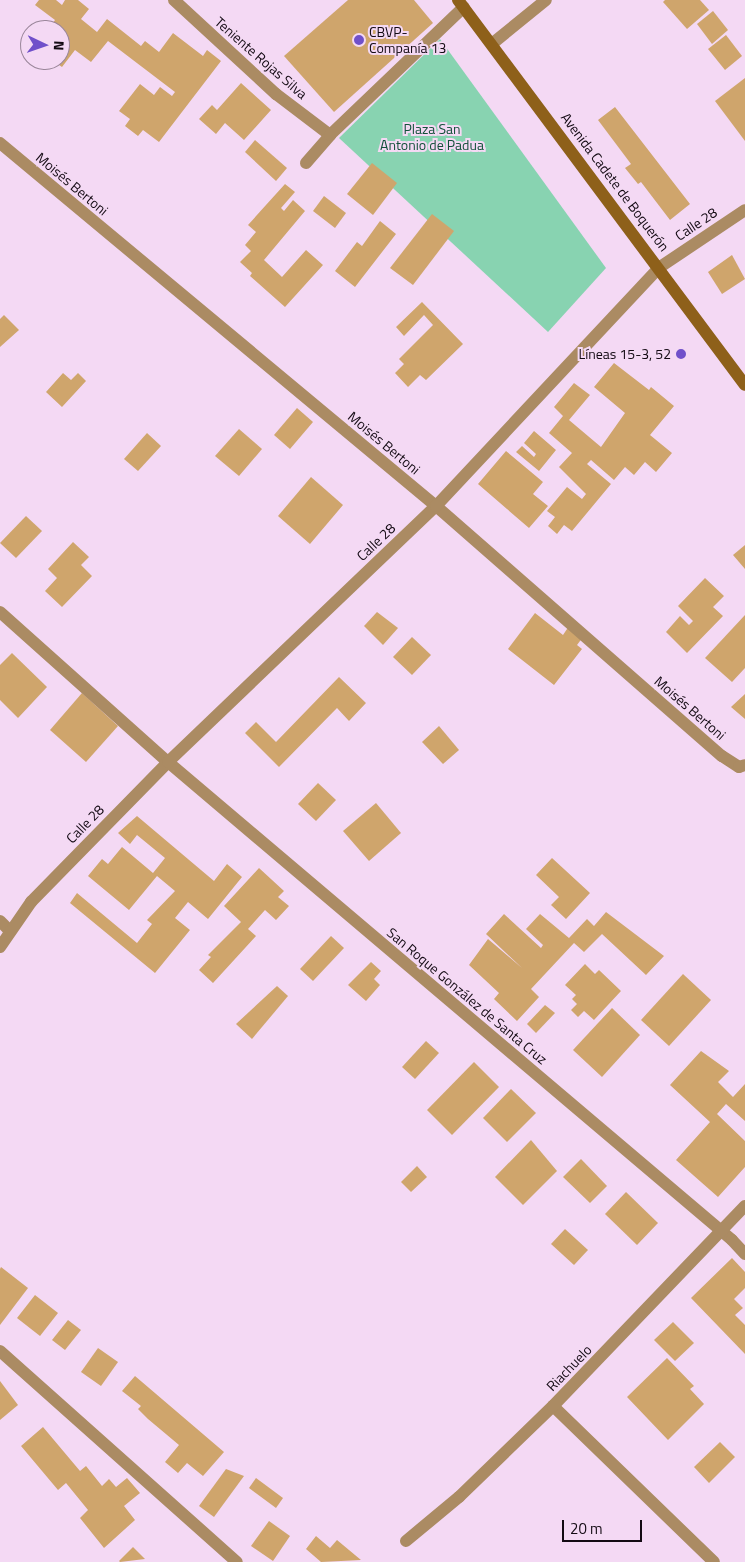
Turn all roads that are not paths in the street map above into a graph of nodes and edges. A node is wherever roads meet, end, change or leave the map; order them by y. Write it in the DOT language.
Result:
graph roads {
  1 [pos="174,0"];
  2 [pos="546,0"];
  3 [pos="461,3"];
  4 [pos="493,43"];
  5 [pos="330,135"];
  6 [pos="0,143"];
  7 [pos="306,163"];
  8 [pos="745,210"];
  9 [pos="660,267"];
  10 [pos="745,385"];
  11 [pos="436,506"];
  12 [pos="0,612"];
  13 [pos="168,762"];
  14 [pos="745,765"];
  15 [pos="4,926"];
  16 [pos="0,947"];
  17 [pos="745,1206"];
  18 [pos="720,1230"];
  19 [pos="745,1254"];
  20 [pos="0,1351"];
  21 [pos="553,1406"];
  22 [pos="406,1541"];
  23 [pos="237,1562"];
  24 [pos="714,1562"];
  1 -- 5 [label="street, Teniente Rojas Silva"];
  2 -- 4 [label="street"];
  3 -- 4 [label="main road, Avenida Cadete de Boquerón"];
  3 -- 5 [label="street"];
  4 -- 9 [label="main road, Avenida Cadete de Boquerón"];
  5 -- 7 [label="street"];
  6 -- 11 [label="street, Moisés Bertoni"];
  8 -- 9 [label="street, Calle 28"];
  9 -- 10 [label="main road, Avenida Cadete de Boquerón"];
  9 -- 11 [label="street, Calle 28"];
  11 -- 13 [label="street, Calle 28"];
  11 -- 14 [label="street, Moisés Bertoni"];
  12 -- 13 [label="street, San Roque González de Santa Cruz"];
  13 -- 15 [label="street, Calle 28"];
  13 -- 18 [label="street, San Roque González de Santa Cruz"];
  15 -- 16 [label="street, Calle 28"];
  17 -- 18 [label="street, Riachuelo"];
  18 -- 19 [label="street, San Roque González de Santa Cruz"];
  18 -- 21 [label="street, Riachuelo"];
  20 -- 23 [label="street"];
  21 -- 22 [label="street, Riachuelo"];
  21 -- 24 [label="street"];
}
